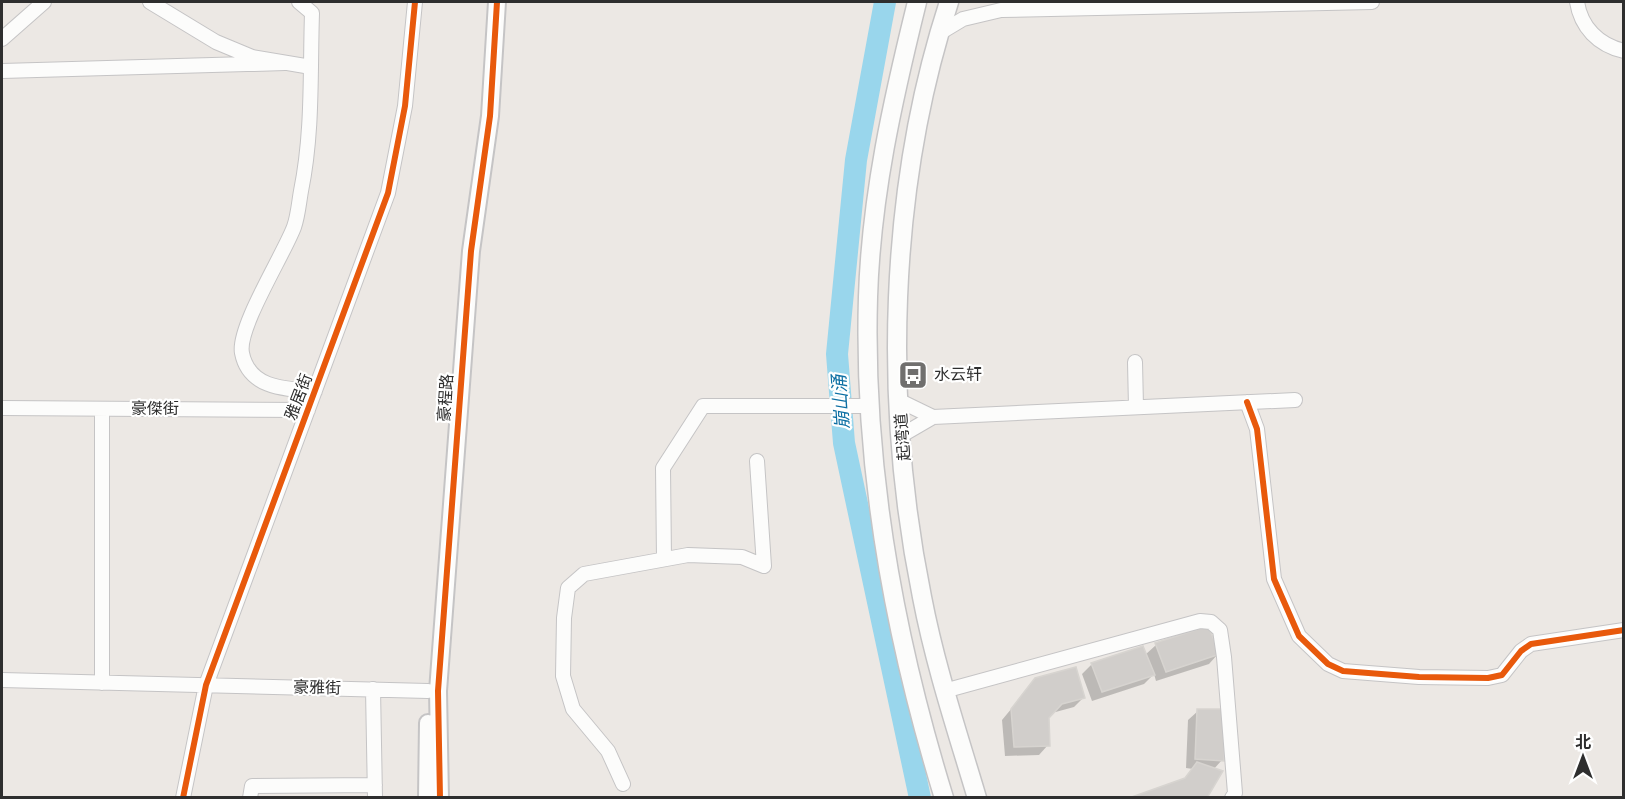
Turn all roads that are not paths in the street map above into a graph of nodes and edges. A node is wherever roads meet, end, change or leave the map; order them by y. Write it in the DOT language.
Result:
graph roads {
  1 [pos="44,2"];
  2 [pos="150,2"];
  3 [pos="299,2"];
  4 [pos="415,2"];
  5 [pos="485,2"];
  6 [pos="497,2"];
  7 [pos="917,2"];
  8 [pos="949,2"];
  9 [pos="983,2"];
  10 [pos="1320,2"];
  11 [pos="1372,2"];
  12 [pos="1577,2"];
  13 [pos="1001,10"];
  14 [pos="938,34"];
  15 [pos="2,39"];
  16 [pos="1623,51"];
  17 [pos="285,63"];
  18 [pos="310,67"];
  19 [pos="2,71"];
  20 [pos="1135,362"];
  21 [pos="315,392"];
  22 [pos="1295,400"];
  23 [pos="900,401"];
  24 [pos="1247,402"];
  25 [pos="862,406"];
  26 [pos="1136,407"];
  27 [pos="2,408"];
  28 [pos="102,409"];
  29 [pos="308,410"];
  30 [pos="933,417"];
  31 [pos="902,435"];
  32 [pos="757,461"];
  33 [pos="664,559"];
  34 [pos="1623,630"];
  35 [pos="2,680"];
  36 [pos="102,683"];
  37 [pos="206,686"];
  38 [pos="373,689"];
  39 [pos="428,691"];
  40 [pos="944,691"];
  41 [pos="623,784"];
  42 [pos="375,791"];
  43 [pos="183,798"];
  44 [pos="250,798"];
  45 [pos="427,798"];
  46 [pos="440,798"];
  47 [pos="944,798"];
  48 [pos="977,798"];
  49 [pos="1233,798"];
  1 -- 15 [label="street"];
  2 -- 17 [label="street"];
  3 -- 18 [label="street"];
  4 -- 21 [label="street, 雅居街"];
  5 -- 39 [label="street, 豪程路"];
  6 -- 46 [label="street, 豪程路"];
  7 -- 25 [label="main road, 起湾道"];
  8 -- 14 [label="main road, 起湾道"];
  9 -- 13 [label="street"];
  10 -- 11 [label="street"];
  10 -- 13 [label="street"];
  12 -- 16 [label="street"];
  13 -- 14 [label="street"];
  14 -- 23 [label="main road, 起湾道"];
  17 -- 18 [label="street"];
  17 -- 19 [label="street"];
  18 -- 21 [label="street"];
  20 -- 26 [label="street"];
  21 -- 29 [label="street, 雅居街"];
  22 -- 24 [label="street"];
  23 -- 30 [label="street"];
  23 -- 31 [label="main road, 起湾道"];
  24 -- 26 [label="street"];
  24 -- 34 [label="street"];
  25 -- 33 [label="street"];
  25 -- 47 [label="main road, 起湾道"];
  26 -- 30 [label="street"];
  27 -- 28 [label="street, 豪傑街"];
  28 -- 29 [label="street, 豪傑街"];
  28 -- 36 [label="street"];
  29 -- 37 [label="street, 雅居街"];
  30 -- 31 [label="street"];
  31 -- 40 [label="main road, 起湾道"];
  32 -- 33 [label="street"];
  33 -- 41 [label="street"];
  35 -- 36 [label="street"];
  36 -- 37 [label="street"];
  37 -- 38 [label="street, 豪雅街"];
  37 -- 43 [label="street, 雅居街"];
  38 -- 39 [label="street, 豪雅街"];
  38 -- 42 [label="street"];
  39 -- 45 [label="street, 豪程路"];
  40 -- 48 [label="main road, 起湾道"];
  40 -- 49 [label="street"];
  42 -- 44 [label="street"];
}
